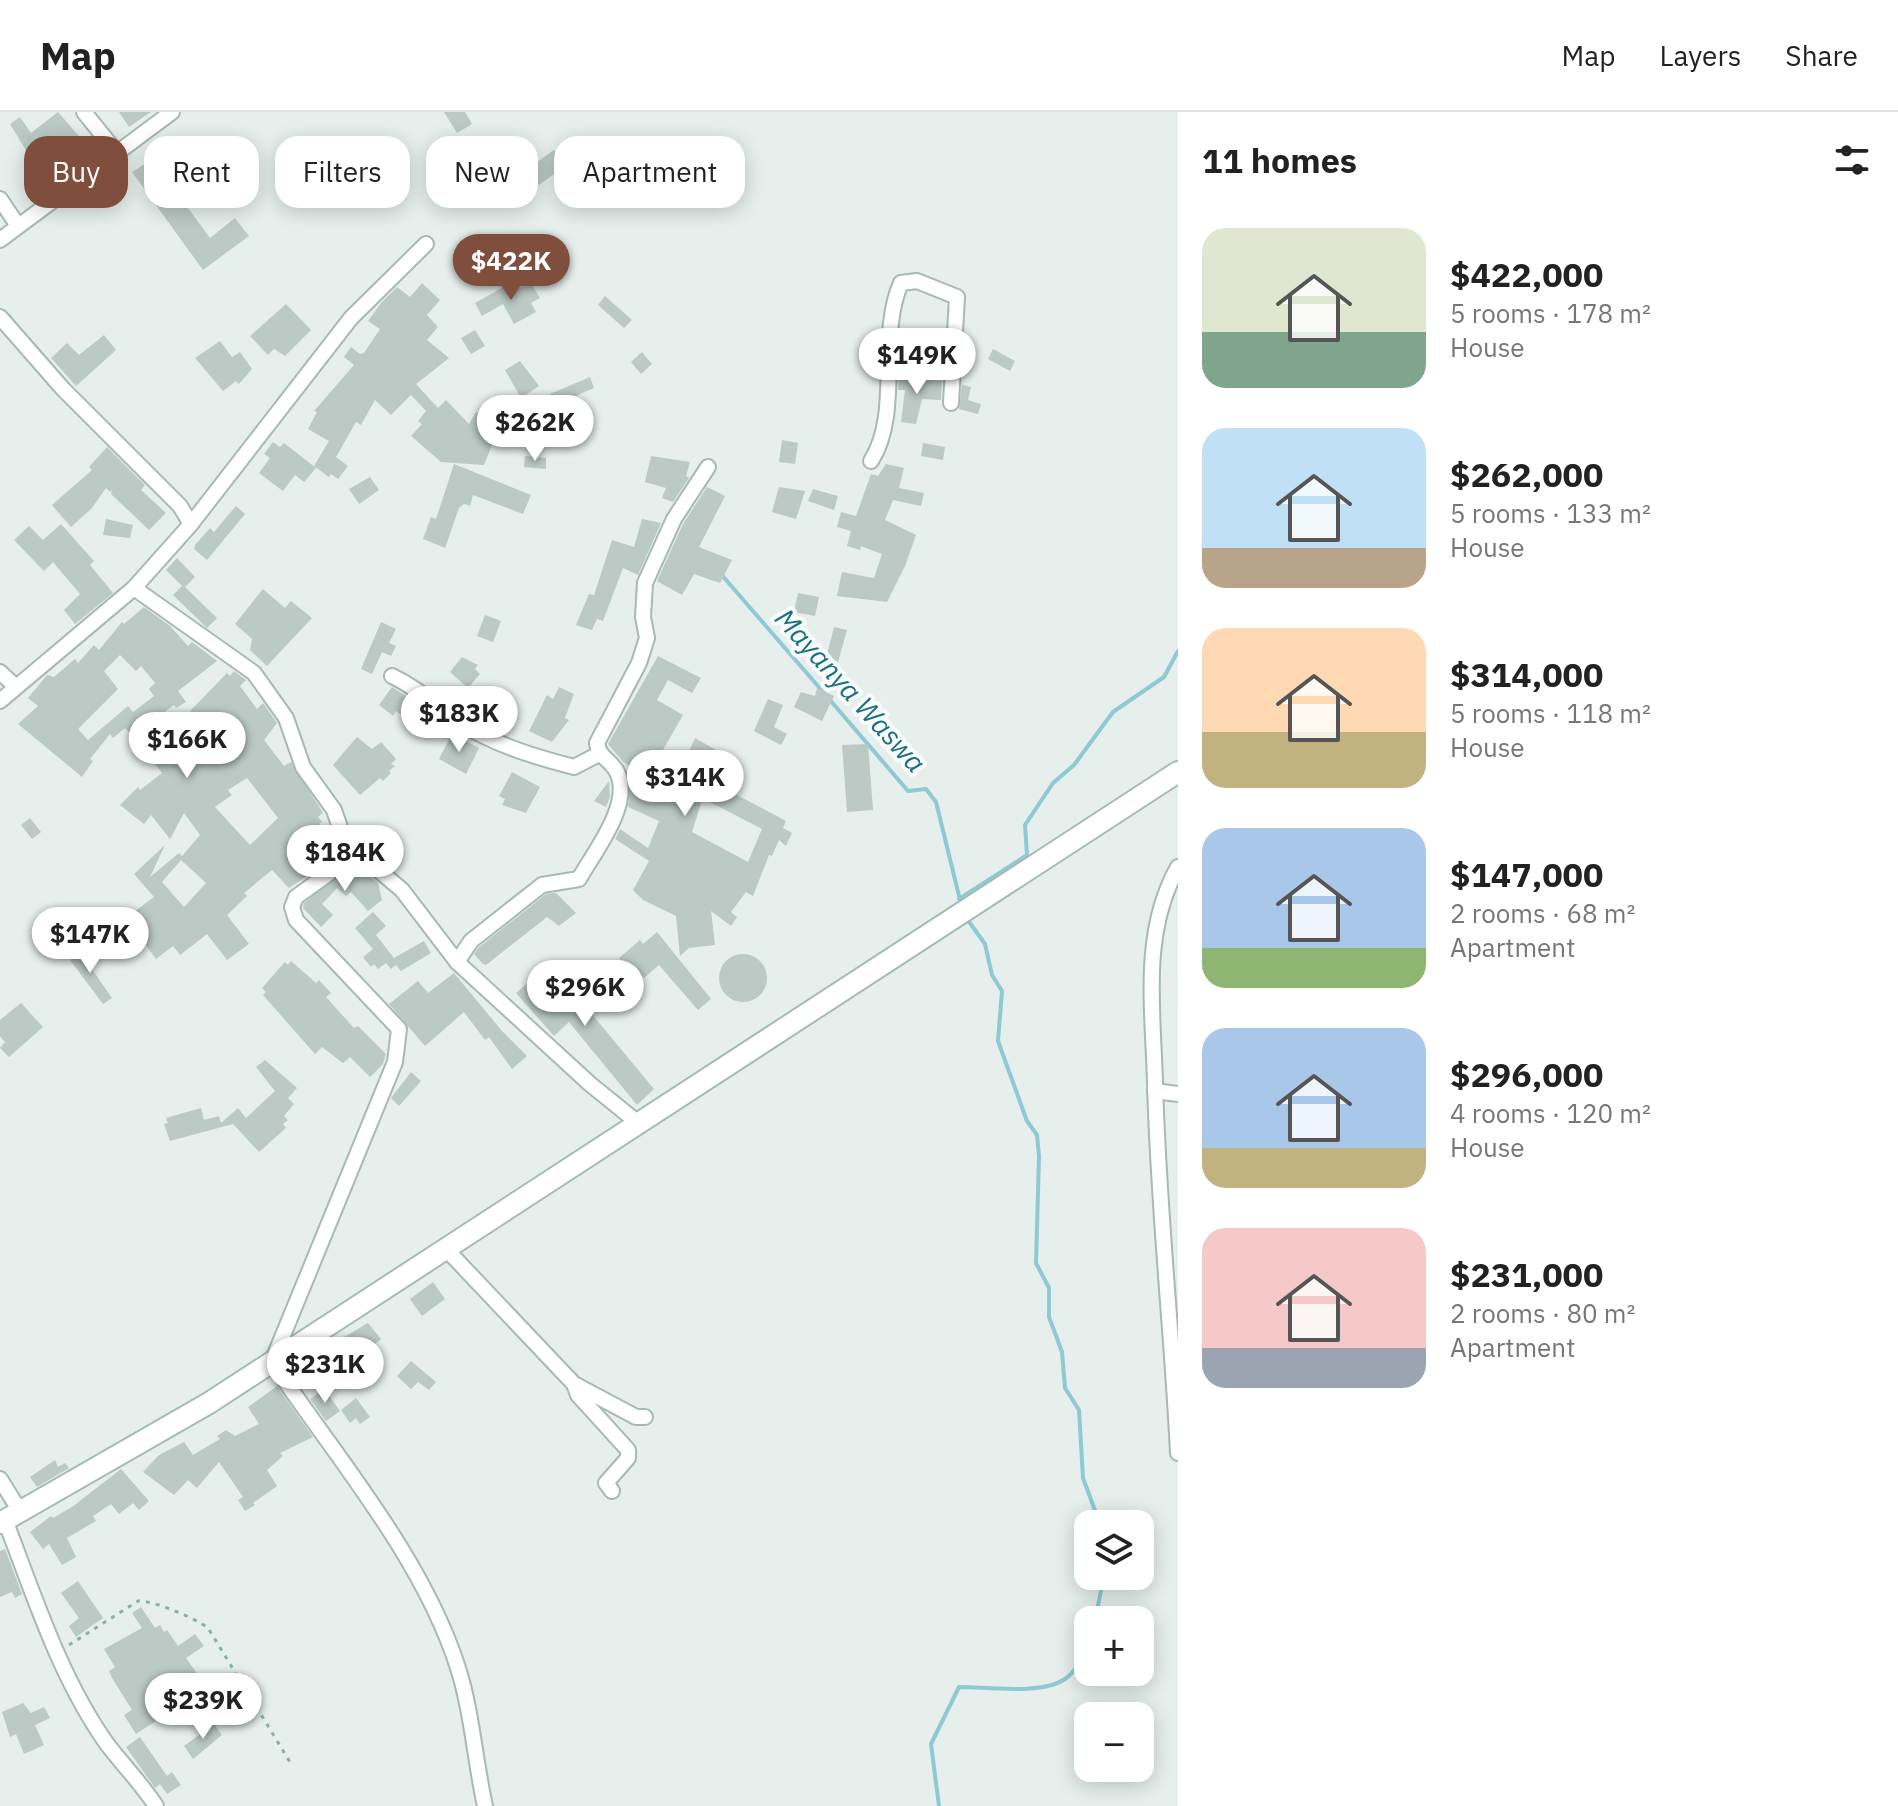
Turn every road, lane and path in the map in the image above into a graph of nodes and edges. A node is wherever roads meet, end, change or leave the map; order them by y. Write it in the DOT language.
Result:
graph roads {
  1 [pos="84,112"];
  2 [pos="172,112"];
  3 [pos="103,136"];
  4 [pos="128,145"];
  5 [pos="0,199"];
  6 [pos="42,208"];
  7 [pos="18,226"];
  8 [pos="0,240"];
  9 [pos="426,244"];
  10 [pos="0,317"];
  11 [pos="951,403"];
  12 [pos="871,461"];
  13 [pos="708,467"];
  14 [pos="191,524"];
  15 [pos="134,588"];
  16 [pos="0,672"];
  17 [pos="392,676"];
  18 [pos="15,686"];
  19 [pos="0,701"];
  20 [pos="599,754"];
  21 [pos="1178,772"];
  22 [pos="345,842"];
  23 [pos="1178,867"];
  24 [pos="457,962"];
  25 [pos="1155,1091"];
  26 [pos="1178,1094"];
  27 [pos="637,1122"];
  28 [pos="447,1250"];
  29 [pos="272,1362"];
  30 [pos="574,1384"];
  31 [pos="645,1417"];
  32 [pos="1178,1453"];
  33 [pos="0,1479"];
  34 [pos="612,1491"];
  35 [pos="9,1519"];
  36 [pos="56,1648"];
  37 [pos="290,1762"];
  38 [pos="156,1806"];
  39 [pos="485,1806"];
  1 -- 3 [label="street"];
  2 -- 4 [label="street"];
  5 -- 7 [label="street"];
  6 -- 7 [label="street"];
  7 -- 8 [label="street"];
  9 -- 14 [label="street"];
  10 -- 14 [label="street"];
  11 -- 12 [label="street"];
  13 -- 20 [label="street"];
  14 -- 15 [label="street"];
  15 -- 18 [label="street"];
  15 -- 22 [label="street"];
  16 -- 18 [label="street"];
  17 -- 20 [label="street"];
  18 -- 19 [label="street"];
  20 -- 24 [label="street"];
  21 -- 27 [label="street"];
  22 -- 24 [label="street"];
  22 -- 29 [label="street"];
  23 -- 25 [label="street"];
  24 -- 27 [label="street"];
  25 -- 26 [label="street"];
  25 -- 32 [label="street"];
  27 -- 28 [label="street"];
  28 -- 29 [label="street"];
  28 -- 30 [label="street"];
  29 -- 35 [label="street"];
  29 -- 39 [label="street"];
  30 -- 31 [label="street"];
  30 -- 34 [label="street"];
  33 -- 35 [label="street"];
  35 -- 36 [label="street"];
  36 -- 37 [label="path"];
  36 -- 38 [label="street"];
}
